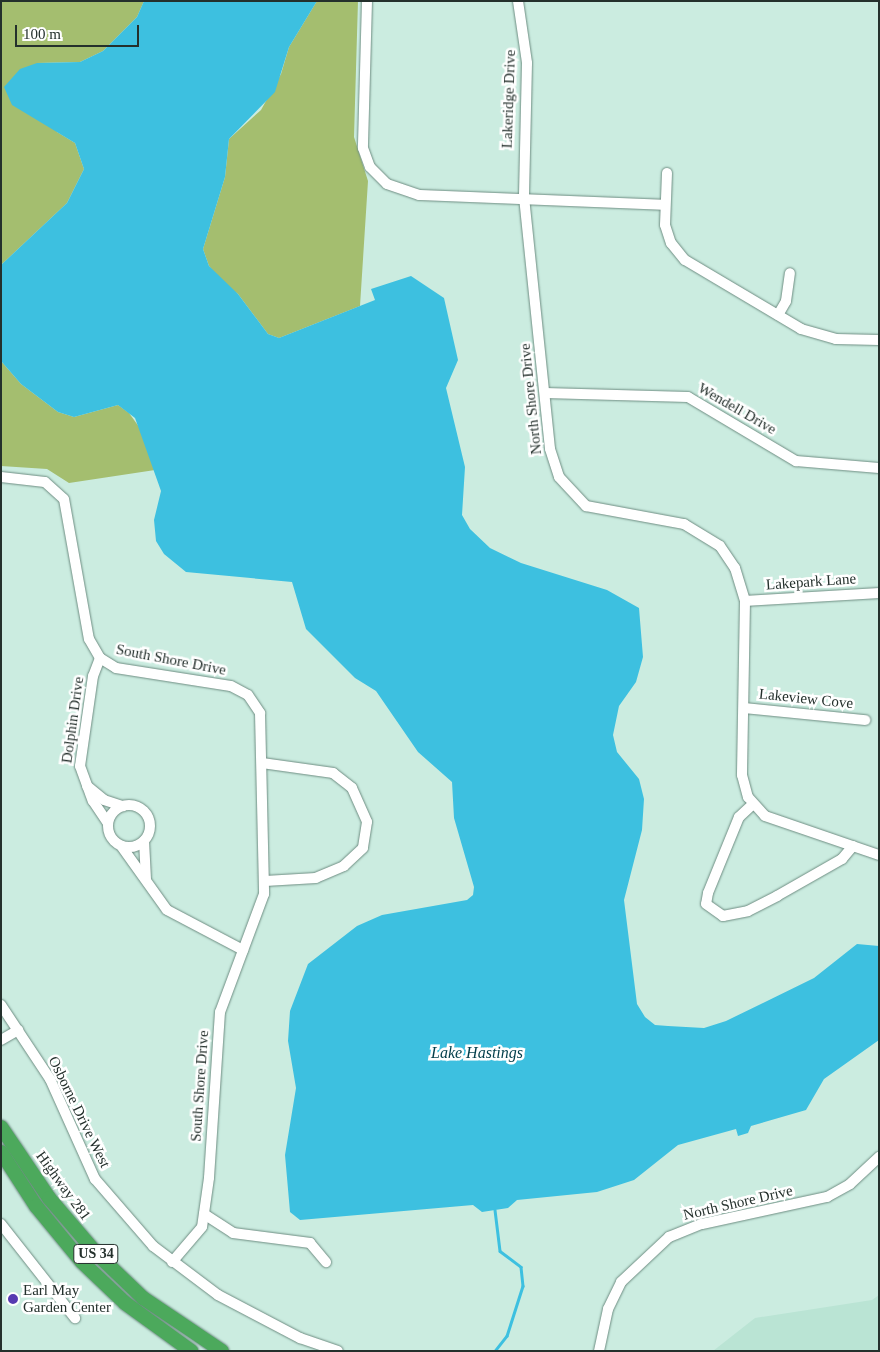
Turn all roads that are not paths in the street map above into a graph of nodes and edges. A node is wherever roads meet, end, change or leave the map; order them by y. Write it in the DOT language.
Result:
graph roads {
  1 [pos="367,1"];
  2 [pos="518,1"];
  3 [pos="667,173"];
  4 [pos="524,197"];
  5 [pos="664,205"];
  6 [pos="790,273"];
  7 [pos="778,315"];
  8 [pos="879,340"];
  9 [pos="545,393"];
  10 [pos="879,468"];
  11 [pos="1,477"];
  12 [pos="879,593"];
  13 [pos="745,601"];
  14 [pos="100,658"];
  15 [pos="744,708"];
  16 [pos="865,720"];
  17 [pos="262,764"];
  18 [pos="87,786"];
  19 [pos="752,804"];
  20 [pos="123,806"];
  21 [pos="108,823"];
  22 [pos="144,842"];
  23 [pos="853,846"];
  24 [pos="122,847"];
  25 [pos="879,855"];
  26 [pos="146,879"];
  27 [pos="265,881"];
  28 [pos="243,950"];
  29 [pos="1,1005"];
  30 [pos="18,1030"];
  31 [pos="1,1040"];
  32 [pos="1,1127"];
  33 [pos="1,1152"];
  34 [pos="879,1157"];
  35 [pos="204,1214"];
  36 [pos="1,1224"];
  37 [pos="172,1262"];
  38 [pos="326,1262"];
  39 [pos="75,1318"];
  40 [pos="191,1351"];
  41 [pos="222,1351"];
  42 [pos="338,1351"];
  43 [pos="599,1351"];
  1 -- 4 [label="street"];
  2 -- 4 [label="street, Lakeridge Drive"];
  3 -- 5 [label="street"];
  4 -- 5 [label="street"];
  4 -- 9 [label="street, North Shore Drive"];
  5 -- 7 [label="street"];
  6 -- 7 [label="street"];
  7 -- 8 [label="street"];
  9 -- 10 [label="street, Wendell Drive"];
  9 -- 13 [label="street, North Shore Drive"];
  11 -- 14 [label="street, South Shore Drive"];
  12 -- 13 [label="street, Lakepark Lane"];
  13 -- 15 [label="street, North Shore Drive"];
  14 -- 17 [label="street, South Shore Drive"];
  14 -- 18 [label="street, Dolphin Drive"];
  15 -- 16 [label="street, Lakeview Cove"];
  15 -- 19 [label="street, North Shore Drive"];
  17 -- 27 [label="street, South Shore Drive"];
  17 -- 27 [label="street"];
  18 -- 20 [label="street"];
  18 -- 21 [label="street, Dolphin Drive"];
  19 -- 23 [label="street"];
  19 -- 23 [label="street"];
  20 -- 21 [label="street"];
  20 -- 22 [label="street"];
  21 -- 24 [label="street, Dolphin Drive"];
  22 -- 24 [label="street"];
  22 -- 26 [label="street"];
  23 -- 25 [label="street"];
  24 -- 26 [label="street, Dolphin Drive"];
  26 -- 28 [label="street, Dolphin Drive"];
  27 -- 28 [label="street, South Shore Drive"];
  28 -- 35 [label="street, South Shore Drive"];
  29 -- 30 [label="street, Osborne Drive West"];
  30 -- 31 [label="street"];
  30 -- 37 [label="street, Osborne Drive West"];
  32 -- 41 [label="highway, Highway 281 / US 34"];
  33 -- 40 [label="highway, Highway 281 / US 34"];
  34 -- 43 [label="street, North Shore Drive"];
  35 -- 37 [label="street, South Shore Drive"];
  35 -- 38 [label="street"];
  36 -- 39 [label="street"];
  37 -- 42 [label="street, Osborne Drive West"];
}
